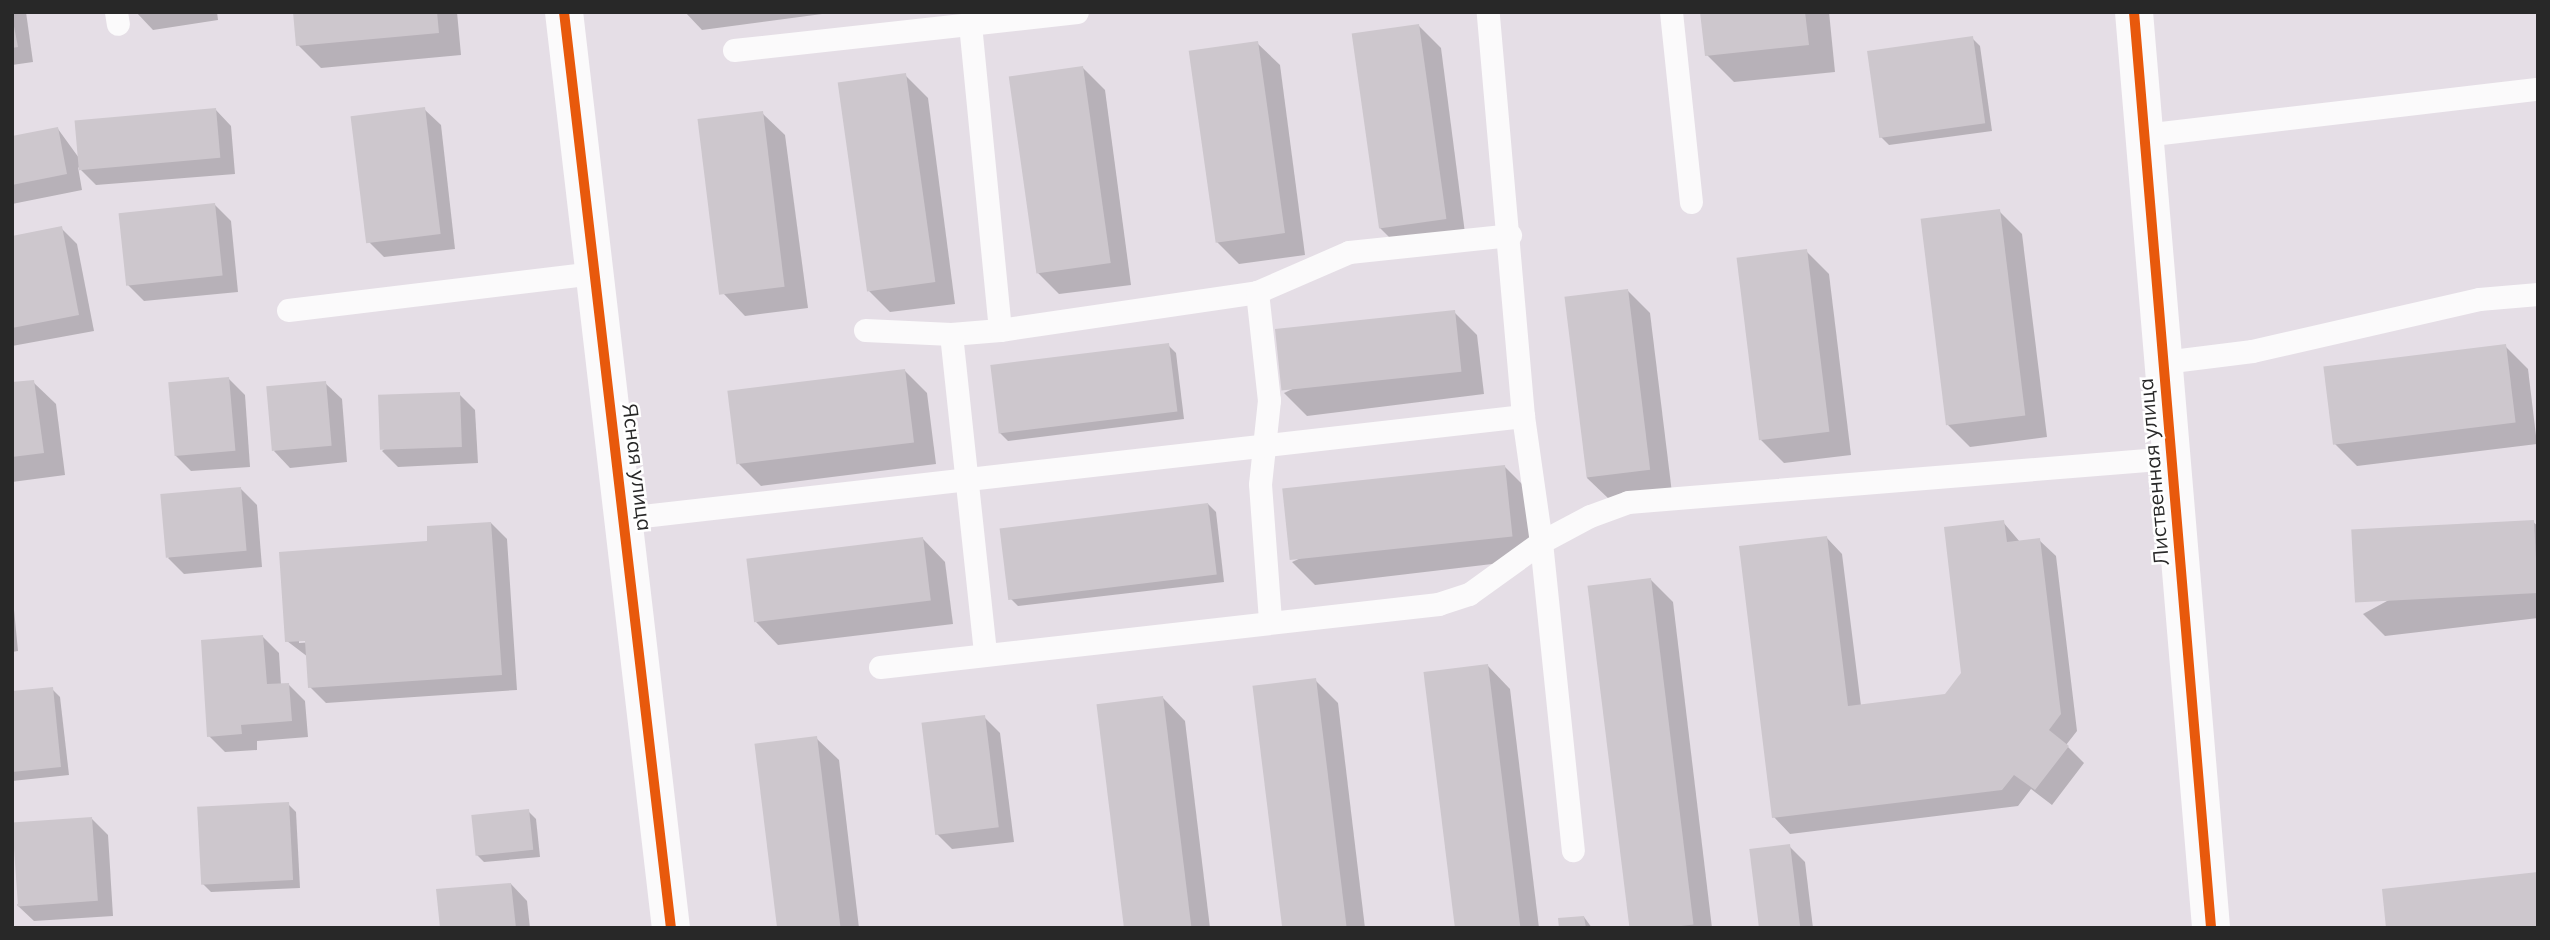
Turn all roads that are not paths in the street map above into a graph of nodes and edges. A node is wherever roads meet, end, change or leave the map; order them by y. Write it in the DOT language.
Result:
graph roads {
  1 [pos="564,12"];
  2 [pos="1077,12"];
  3 [pos="1488,12"];
  4 [pos="1671,12"];
  5 [pos="2134,12"];
  6 [pos="970,24"];
  7 [pos="734,50"];
  8 [pos="2538,89"];
  9 [pos="2144,135"];
  10 [pos="1691,202"];
  11 [pos="1510,235"];
  12 [pos="594,272"];
  13 [pos="1257,292"];
  14 [pos="2538,294"];
  15 [pos="288,310"];
  16 [pos="865,330"];
  17 [pos="1000,330"];
  18 [pos="951,334"];
  19 [pos="2164,362"];
  20 [pos="1523,416"];
  21 [pos="1265,446"];
  22 [pos="2171,458"];
  23 [pos="967,480"];
  24 [pos="625,518"];
  25 [pos="1541,542"];
  26 [pos="1270,620"];
  27 [pos="985,654"];
  28 [pos="880,667"];
  29 [pos="1573,850"];
  30 [pos="671,928"];
  31 [pos="2211,928"];
  1 -- 12 [label="street, Ясная улица"];
  2 -- 6 [label="lane"];
  3 -- 11 [label="lane"];
  4 -- 10 [label="lane"];
  5 -- 9 [label="street, Лиственная улица"];
  6 -- 7 [label="lane"];
  6 -- 17 [label="lane"];
  8 -- 9 [label="lane"];
  9 -- 19 [label="street, Лиственная улица"];
  11 -- 13 [label="lane"];
  11 -- 20 [label="lane"];
  12 -- 15 [label="lane"];
  12 -- 24 [label="street, Ясная улица"];
  13 -- 17 [label="lane"];
  13 -- 21 [label="lane"];
  14 -- 19 [label="lane"];
  16 -- 18 [label="lane"];
  17 -- 18 [label="lane"];
  18 -- 23 [label="lane"];
  19 -- 22 [label="street, Лиственная улица"];
  20 -- 21 [label="lane"];
  20 -- 25 [label="lane"];
  21 -- 23 [label="lane"];
  21 -- 26 [label="lane"];
  22 -- 25 [label="lane"];
  22 -- 31 [label="street, Лиственная улица"];
  23 -- 24 [label="lane"];
  23 -- 27 [label="lane"];
  24 -- 30 [label="street, Ясная улица"];
  25 -- 26 [label="lane"];
  25 -- 29 [label="lane"];
  26 -- 27 [label="lane"];
  27 -- 28 [label="lane"];
}
